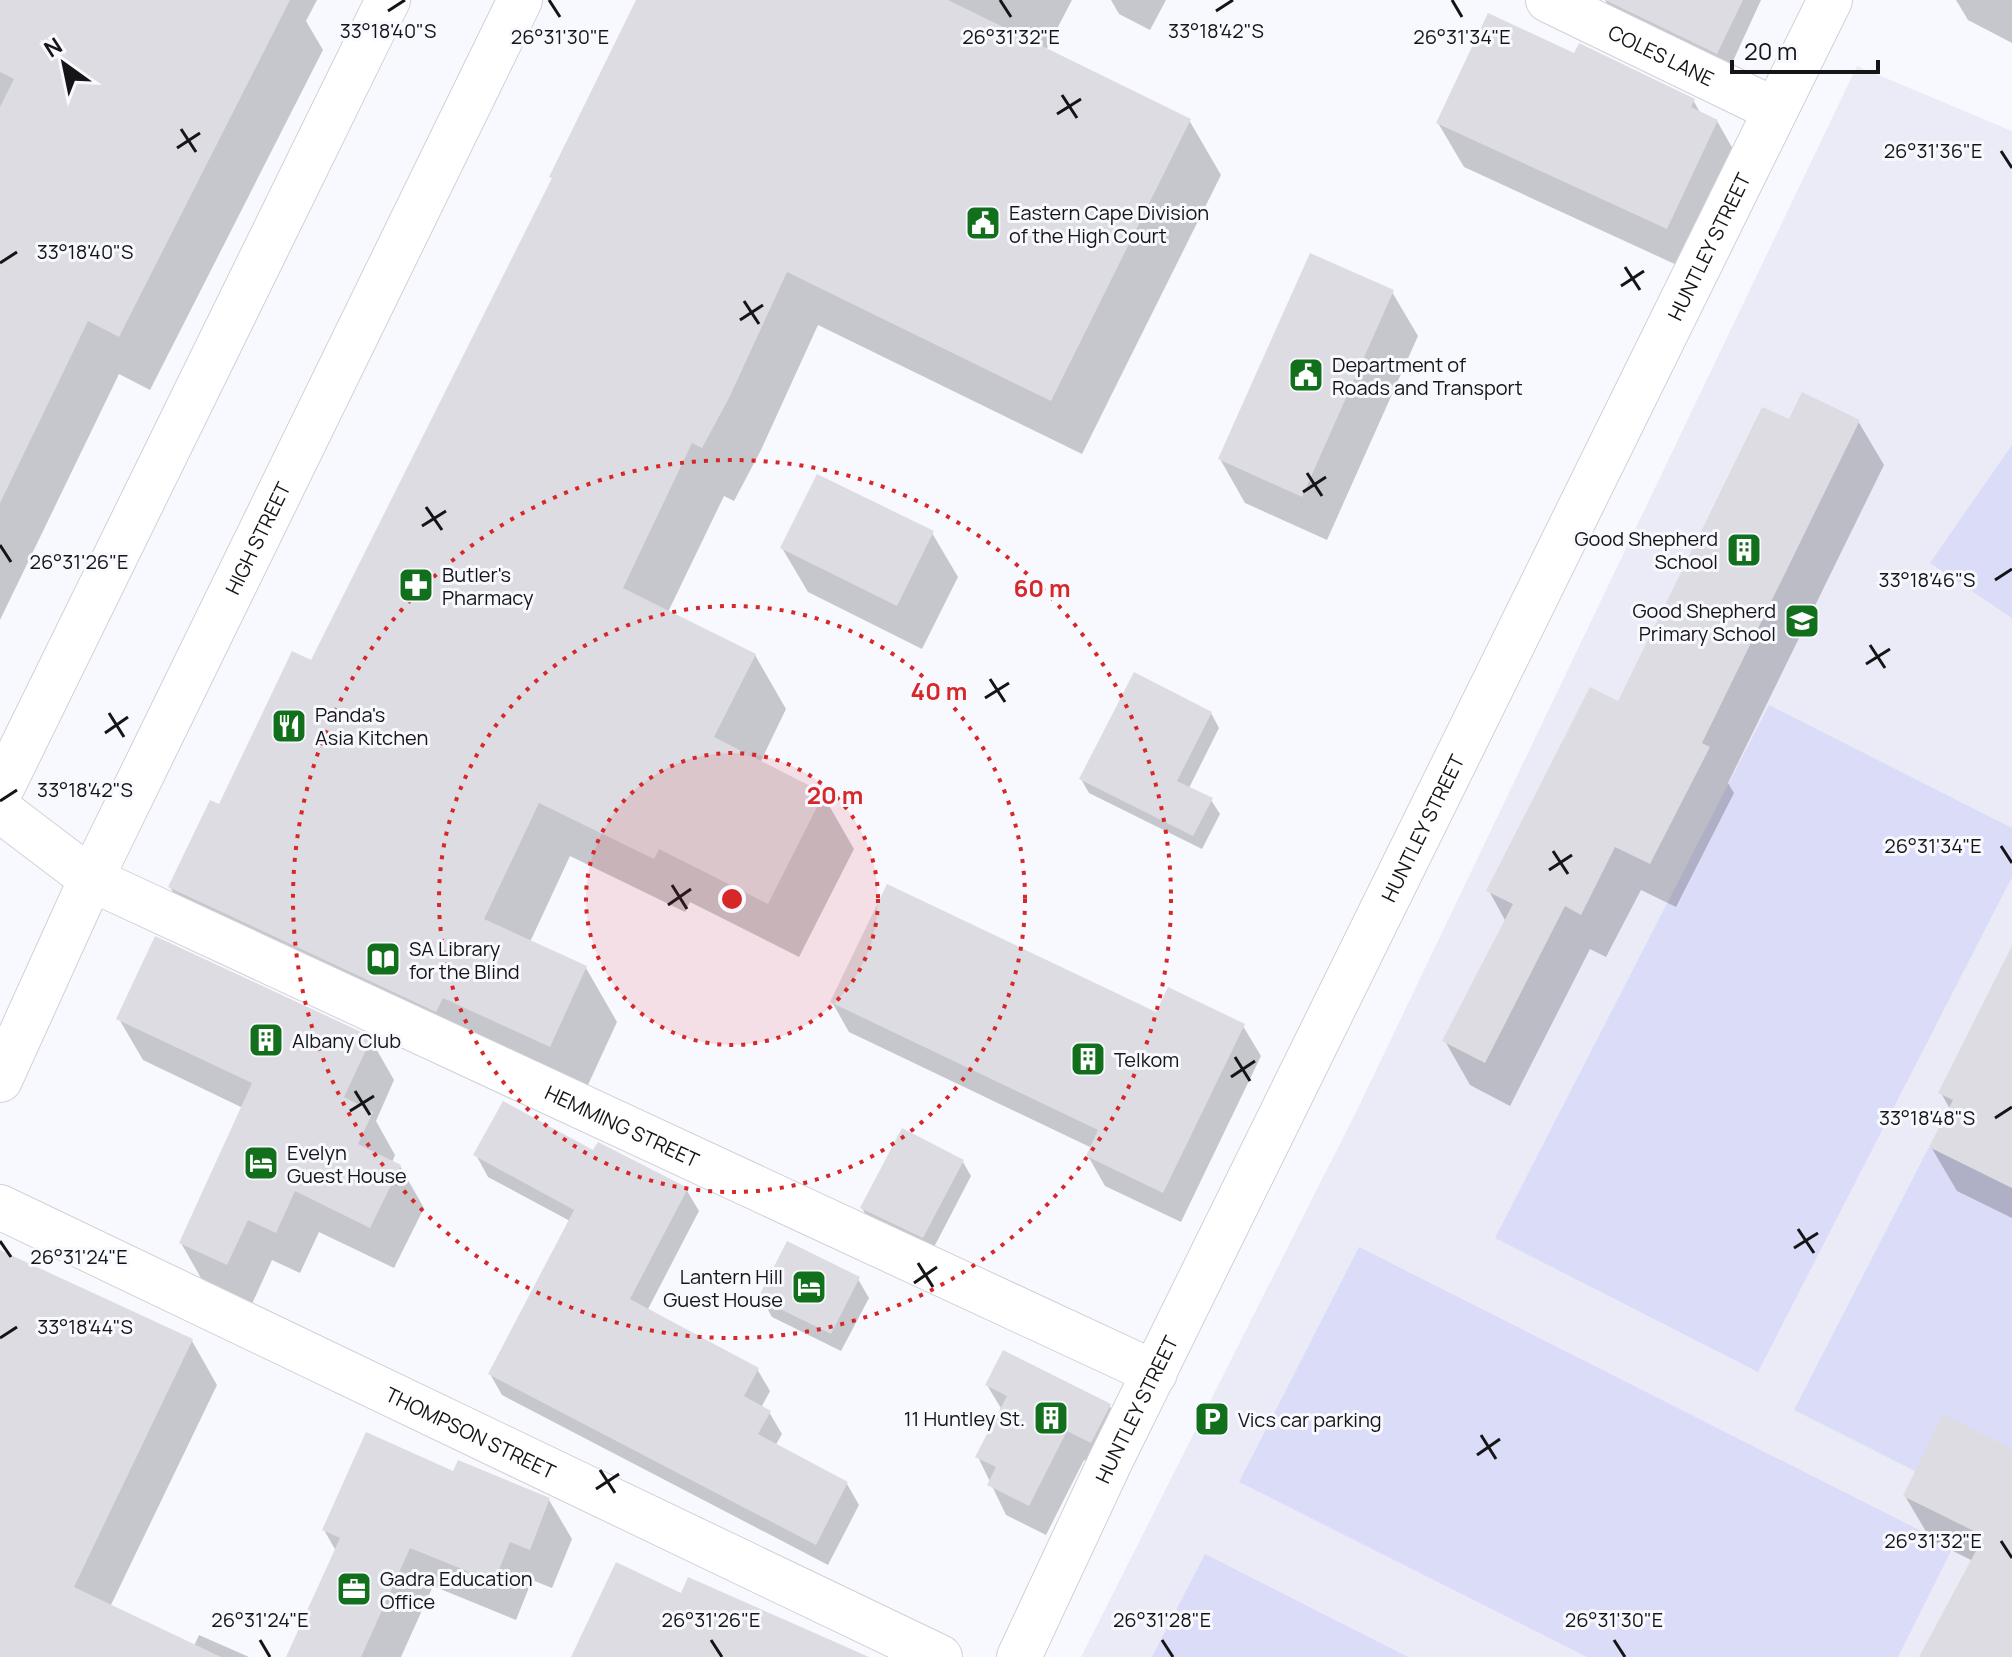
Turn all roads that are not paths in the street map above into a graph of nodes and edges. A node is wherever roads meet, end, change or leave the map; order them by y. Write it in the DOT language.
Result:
graph roads {
  1 [pos="388,0"];
  2 [pos="520,0"];
  3 [pos="1548,0"];
  4 [pos="1830,0"];
  5 [pos="1775,110"];
  6 [pos="0,792"];
  7 [pos="0,810"];
  8 [pos="91,879"];
  9 [pos="0,1080"];
  10 [pos="0,1207"];
  11 [pos="1155,1373"];
  12 [pos="940,1657"];
  13 [pos="1019,1657"];
  1 -- 6 [label="street"];
  2 -- 8 [label="street, HIGH STREET"];
  3 -- 5 [label="street, COLES LANE"];
  4 -- 5 [label="street, HUNTLEY STREET"];
  5 -- 11 [label="street, HUNTLEY STREET"];
  7 -- 8 [label="street, HEMMING STREET"];
  8 -- 9 [label="street, HIGH STREET"];
  8 -- 11 [label="street, HEMMING STREET"];
  10 -- 12 [label="street, THOMPSON STREET"];
  11 -- 13 [label="street, HUNTLEY STREET"];
}
